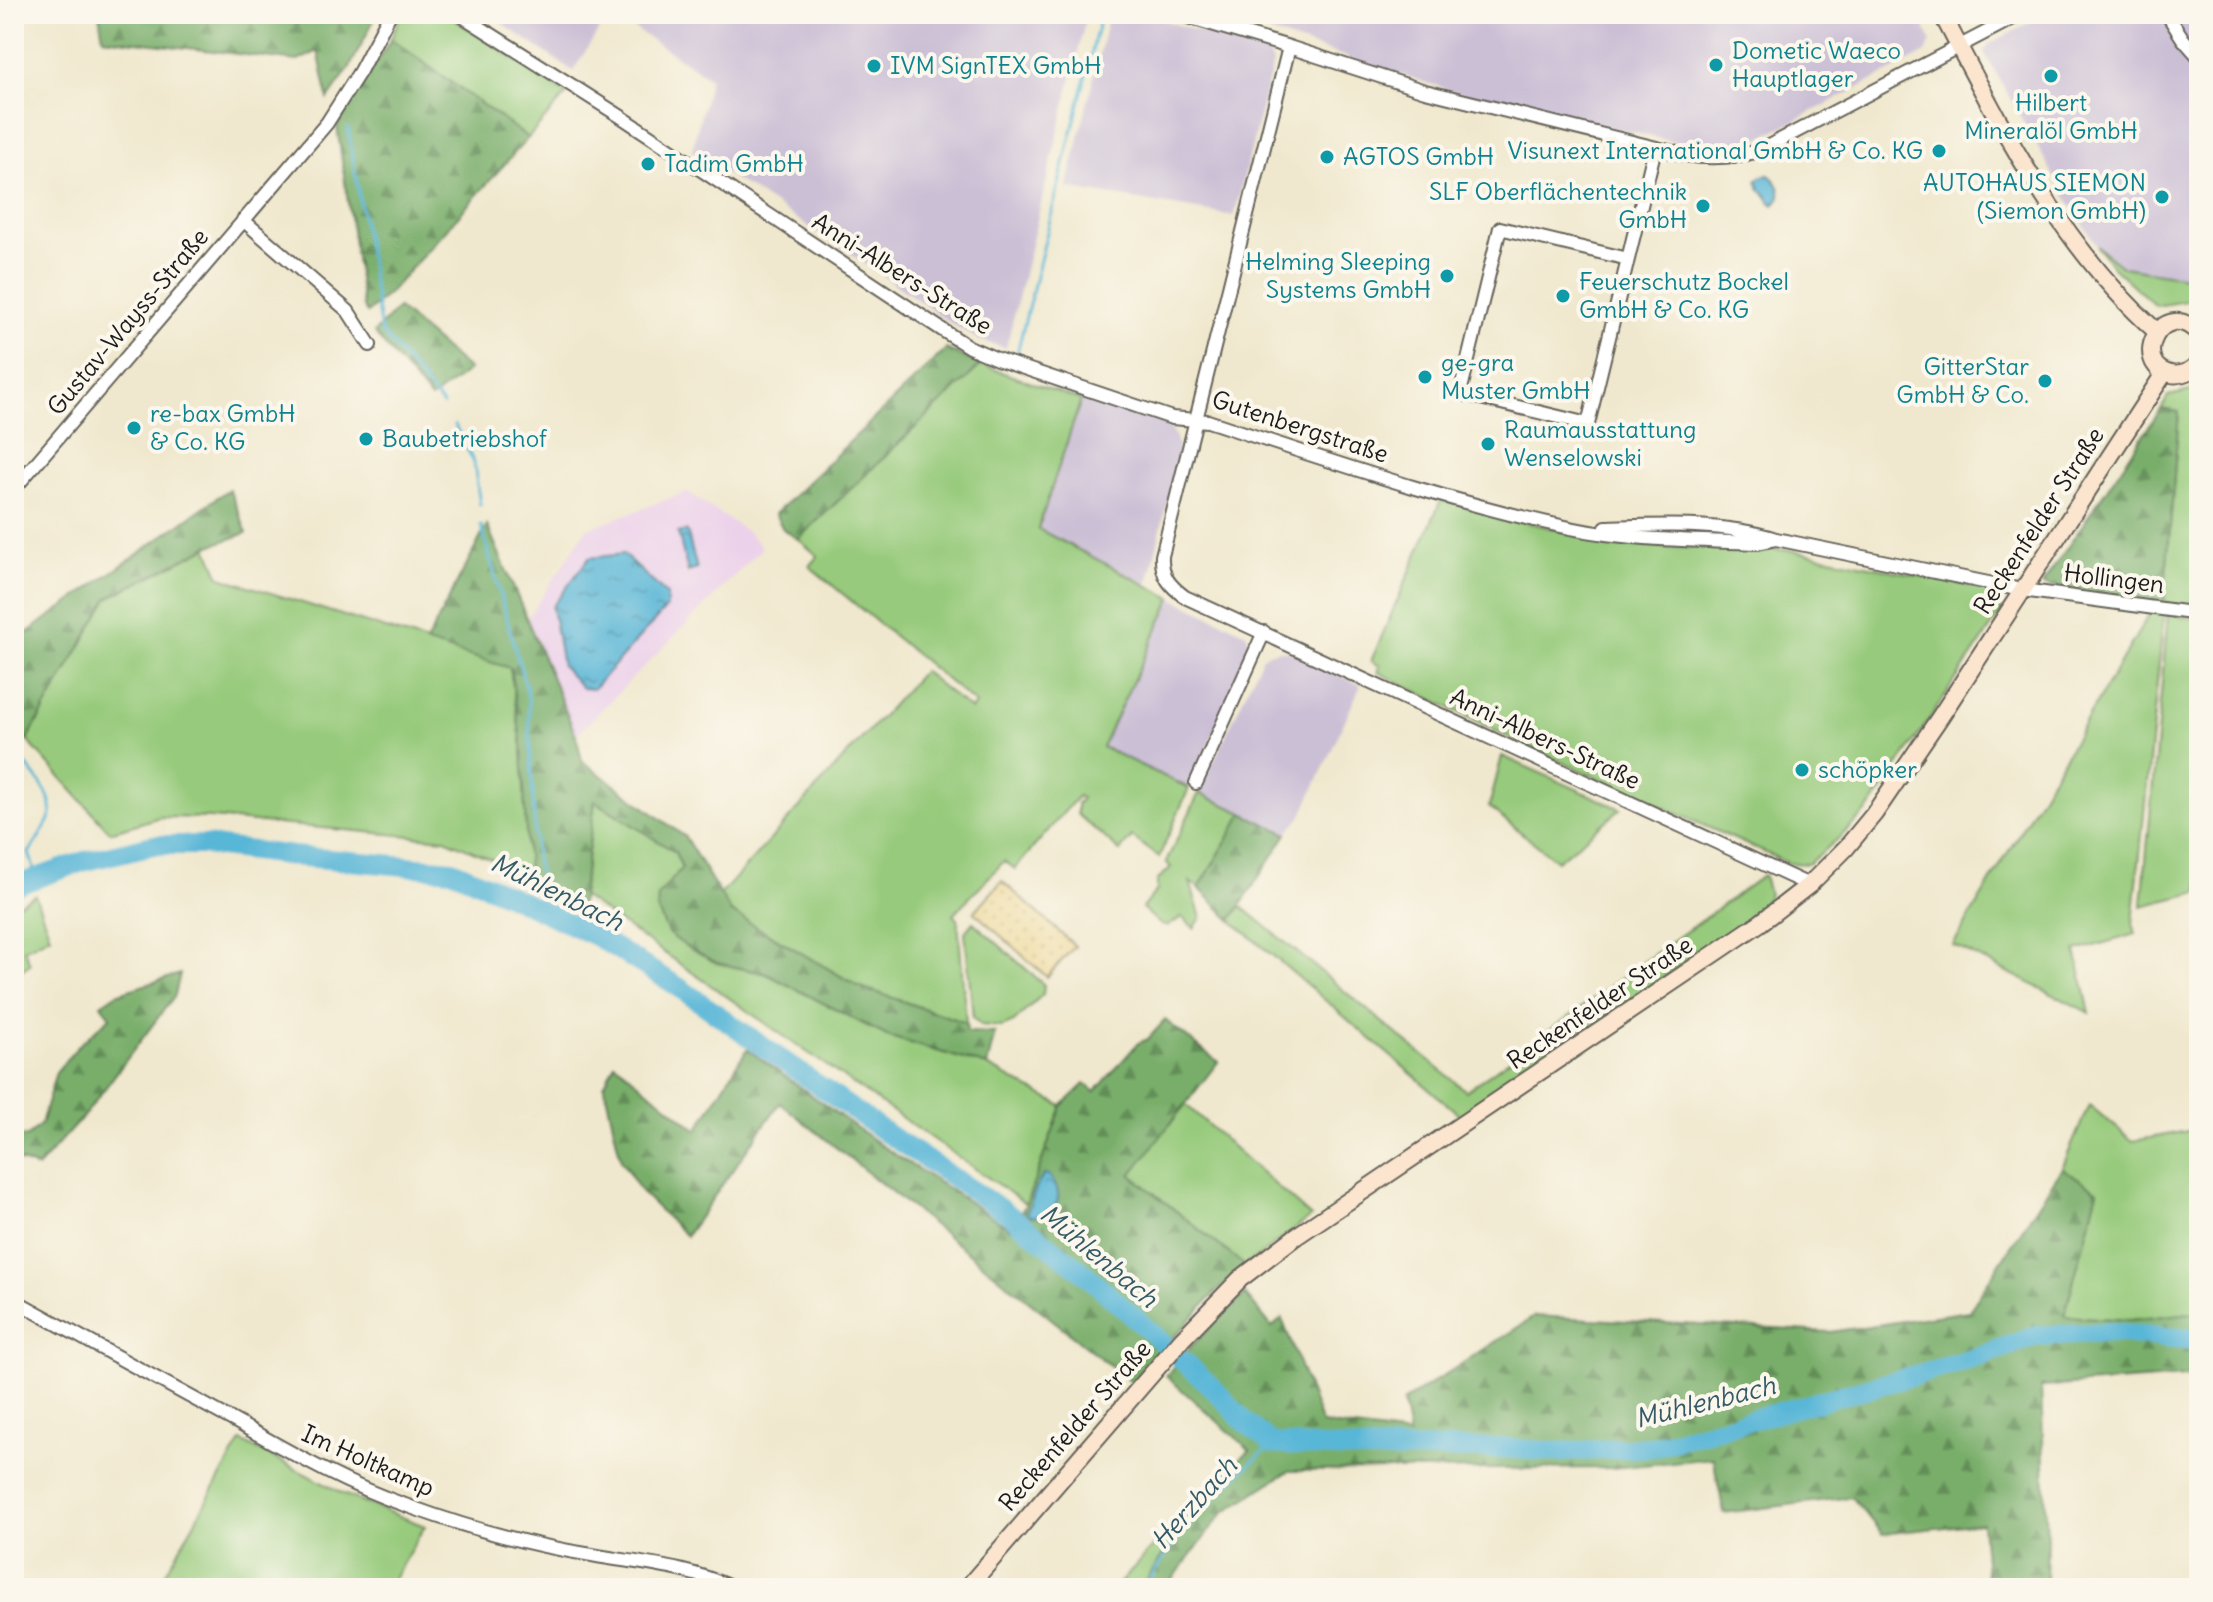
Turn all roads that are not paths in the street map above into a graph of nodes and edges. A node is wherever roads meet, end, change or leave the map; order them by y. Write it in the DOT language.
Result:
graph roads {
  1 [pos="390,14"];
  2 [pos="459,14"];
  3 [pos="1178,14"];
  4 [pos="1942,14"];
  5 [pos="2021,14"];
  6 [pos="2167,14"];
  7 [pos="1289,47"];
  8 [pos="1959,47"];
  9 [pos="2199,57"];
  10 [pos="1655,148"];
  11 [pos="243,220"];
  12 [pos="1628,259"];
  13 [pos="2197,326"];
  14 [pos="2156,331"];
  15 [pos="370,345"];
  16 [pos="2199,363"];
  17 [pos="2165,372"];
  18 [pos="1195,420"];
  19 [pos="14,489"];
  20 [pos="2022,590"];
  21 [pos="2199,614"];
  22 [pos="1264,632"];
  23 [pos="1196,783"];
  24 [pos="1809,885"];
  25 [pos="14,1300"];
  26 [pos="972,1587"];
  27 [pos="733,1588"];
  1 -- 11 [label="street, Gustav-Wayss-Straße"];
  2 -- 18 [label="street, Anni-Albers-Straße"];
  3 -- 7 [label="street"];
  4 -- 8 [label="street"];
  5 -- 8 [label="street"];
  6 -- 9 [label="street"];
  7 -- 10 [label="street"];
  7 -- 18 [label="street, Gutenbergstraße"];
  8 -- 10 [label="street"];
  8 -- 14 [label="street"];
  10 -- 12 [label="street"];
  11 -- 15 [label="street, Gustav-Wayss-Straße"];
  11 -- 19 [label="street, Gustav-Wayss-Straße"];
  12 -- 12 [label="street"];
  13 -- 14 [label="street"];
  14 -- 17 [label="street"];
  16 -- 17 [label="street"];
  17 -- 20 [label="street, Reckenfelder Straße"];
  18 -- 20 [label="street, Gutenbergstraße"];
  18 -- 22 [label="street, Anni-Albers-Straße"];
  20 -- 21 [label="street, Hollingen"];
  20 -- 24 [label="street, Reckenfelder Straße"];
  22 -- 23 [label="street"];
  22 -- 24 [label="street, Anni-Albers-Straße"];
  24 -- 26 [label="street, Reckenfelder Straße"];
  25 -- 27 [label="street, Im Holtkamp"];
}
